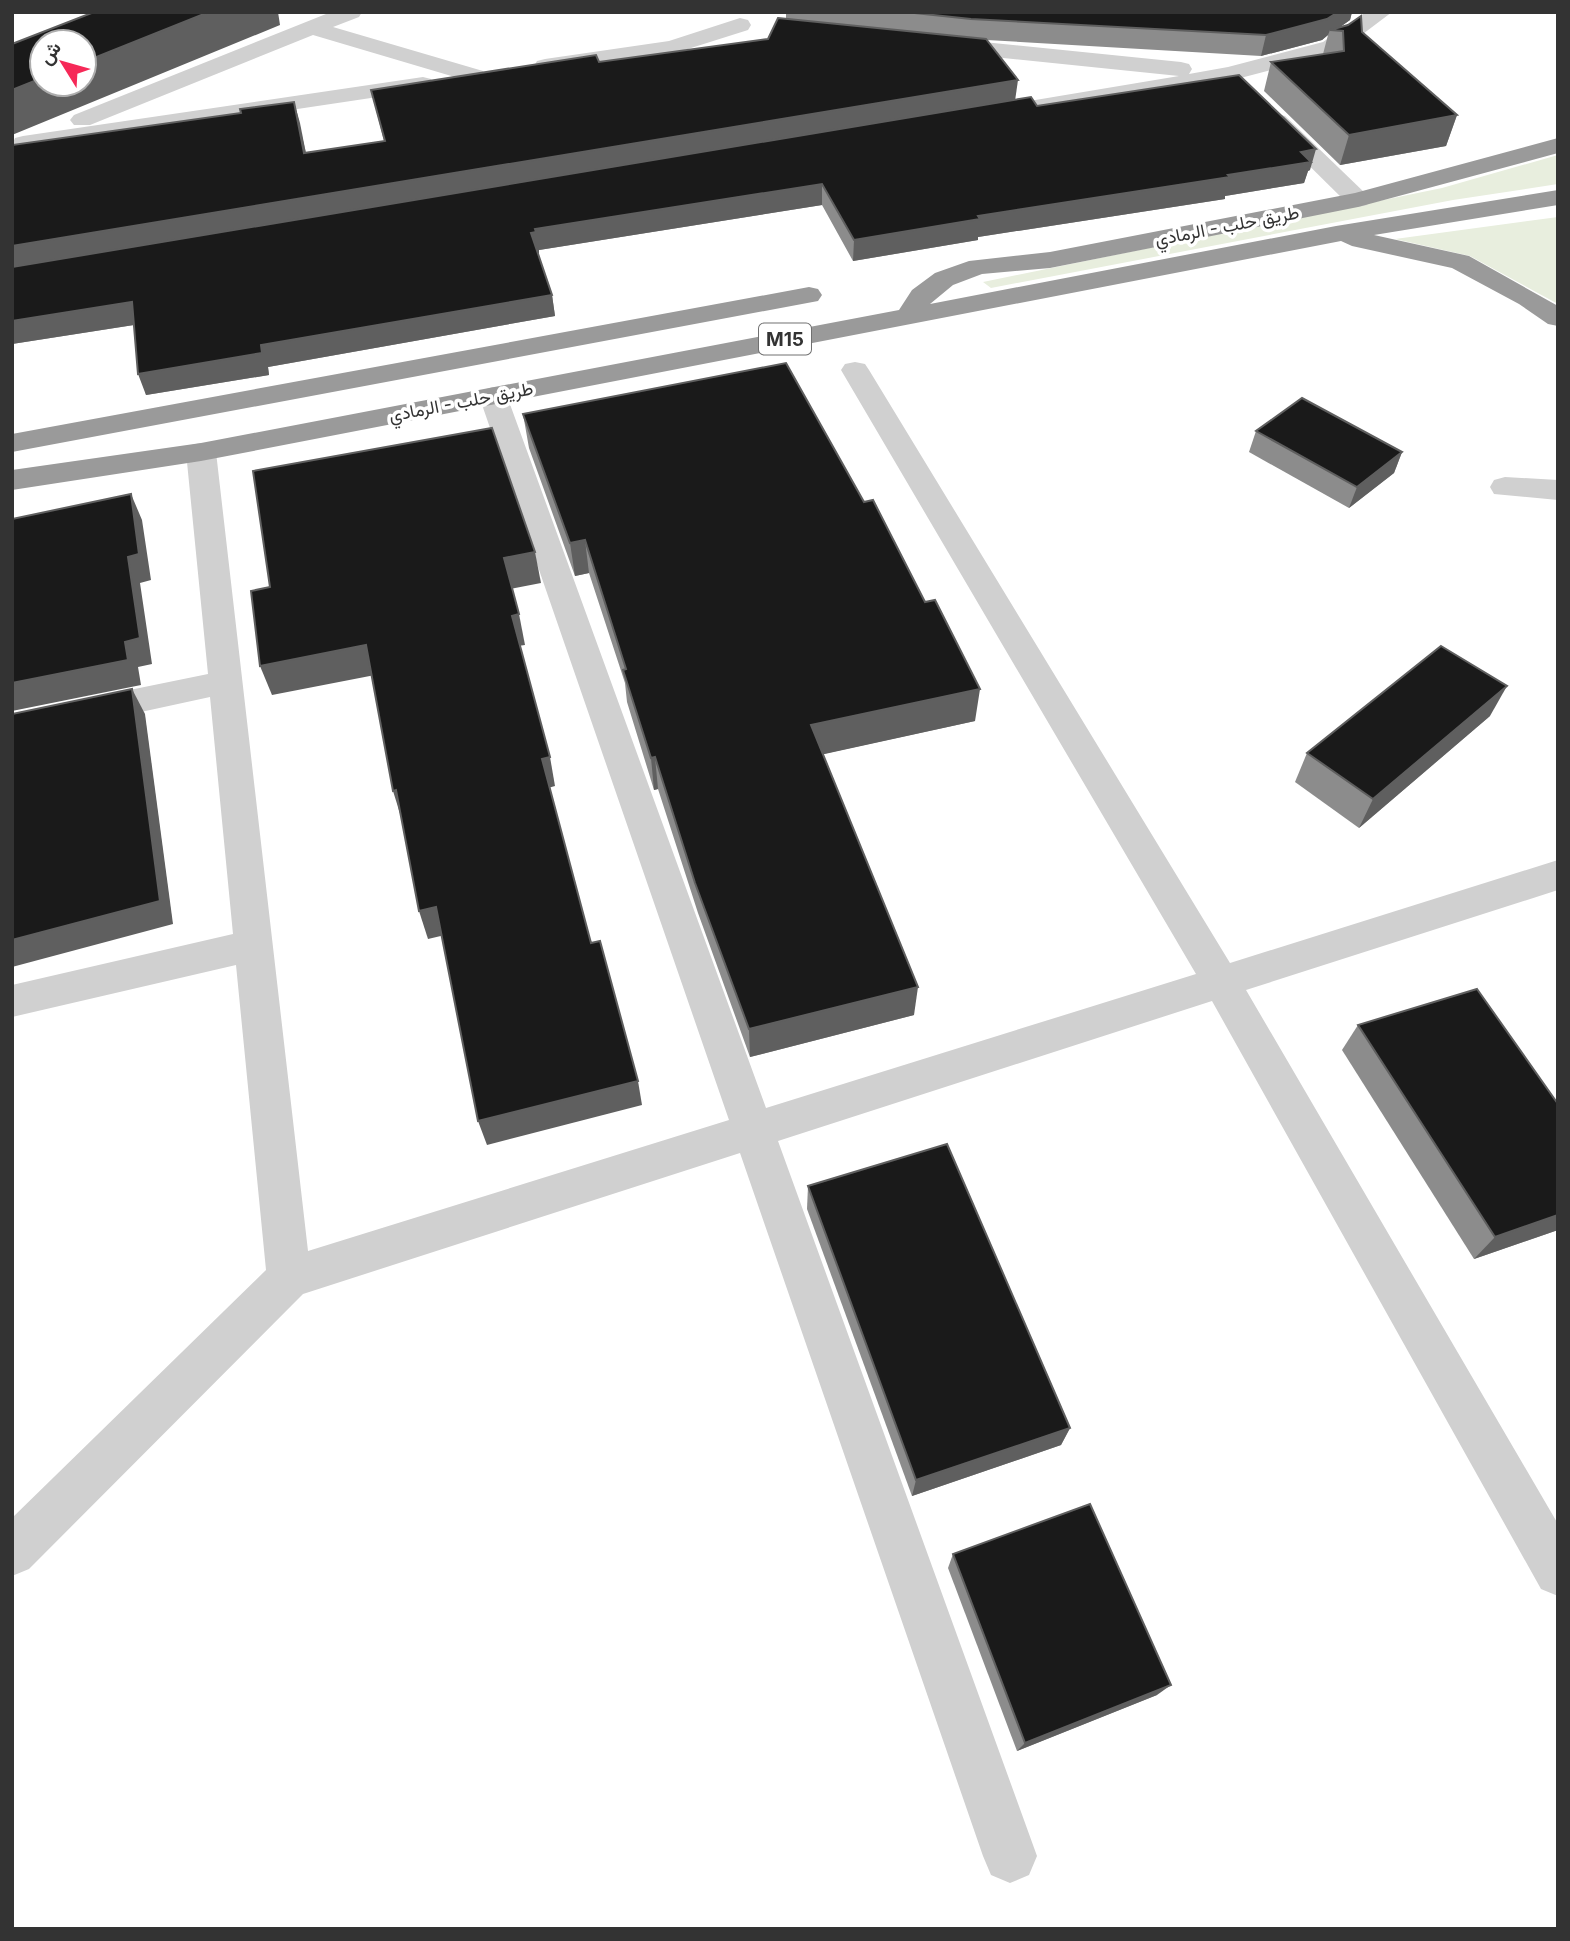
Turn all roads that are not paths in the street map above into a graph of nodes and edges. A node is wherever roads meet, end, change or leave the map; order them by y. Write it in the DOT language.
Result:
graph roads {
  1 [pos="351,12"];
  2 [pos="1381,12"];
  3 [pos="705,15"];
  4 [pos="740,25"];
  5 [pos="768,27"];
  6 [pos="312,28"];
  7 [pos="917,42"];
  8 [pos="528,69"];
  9 [pos="501,73"];
  10 [pos="1229,74"];
  11 [pos="475,76"];
  12 [pos="997,113"];
  13 [pos="1558,145"];
  14 [pos="18,146"];
  15 [pos="1558,197"];
  16 [pos="1358,200"];
  17 [pos="1336,234"];
  18 [pos="809,295"];
  19 [pos="909,316"];
  20 [pos="1558,318"];
  21 [pos="671,321"];
  22 [pos="693,357"];
  23 [pos="855,370"];
  24 [pos="493,396"];
  25 [pos="12,443"];
  26 [pos="201,452"];
  27 [pos="12,480"];
  28 [pos="1505,487"];
  29 [pos="1558,490"];
  30 [pos="226,682"];
  31 [pos="12,727"];
  32 [pos="1558,875"];
  33 [pos="253,945"];
  34 [pos="1221,982"];
  35 [pos="12,1001"];
  36 [pos="753,1130"];
  37 [pos="289,1278"];
  38 [pos="12,1552"];
  39 [pos="1558,1572"];
  40 [pos="1010,1856"];
  1 -- 6 [label="street"];
  2 -- 10 [label="street"];
  3 -- 4 [label="street"];
  4 -- 5 [label="street"];
  4 -- 8 [label="street"];
  6 -- 11 [label="street"];
  6 -- 14 [label="street"];
  7 -- 10 [label="street"];
  9 -- 11 [label="street"];
  10 -- 12 [label="street"];
  10 -- 16 [label="street"];
  11 -- 14 [label="street"];
  13 -- 16 [label="highway, طريق حلب - الرمادي"];
  15 -- 17 [label="highway, طريق حلب - الرمادي / M15"];
  16 -- 19 [label="highway, طريق حلب - الرمادي"];
  17 -- 19 [label="highway, طريق حلب - الرمادي / M15"];
  17 -- 20 [label="highway"];
  18 -- 21 [label="highway, طريق حلب - الرمادي / M15"];
  19 -- 22 [label="highway, طريق حلب - الرمادي / M15"];
  21 -- 22 [label="highway"];
  21 -- 25 [label="highway, طريق حلب - الرمادي / M15"];
  22 -- 24 [label="highway, طريق حلب - الرمادي / M15"];
  23 -- 34 [label="street"];
  24 -- 26 [label="highway, طريق حلب - الرمادي / M15"];
  24 -- 36 [label="street"];
  26 -- 27 [label="highway, طريق حلب - الرمادي / M15"];
  26 -- 30 [label="street"];
  28 -- 29 [label="street"];
  30 -- 31 [label="street"];
  30 -- 33 [label="street"];
  32 -- 34 [label="street"];
  33 -- 35 [label="street"];
  33 -- 37 [label="street"];
  34 -- 36 [label="street"];
  34 -- 39 [label="street"];
  36 -- 37 [label="street"];
  36 -- 40 [label="street"];
  37 -- 38 [label="street"];
}
